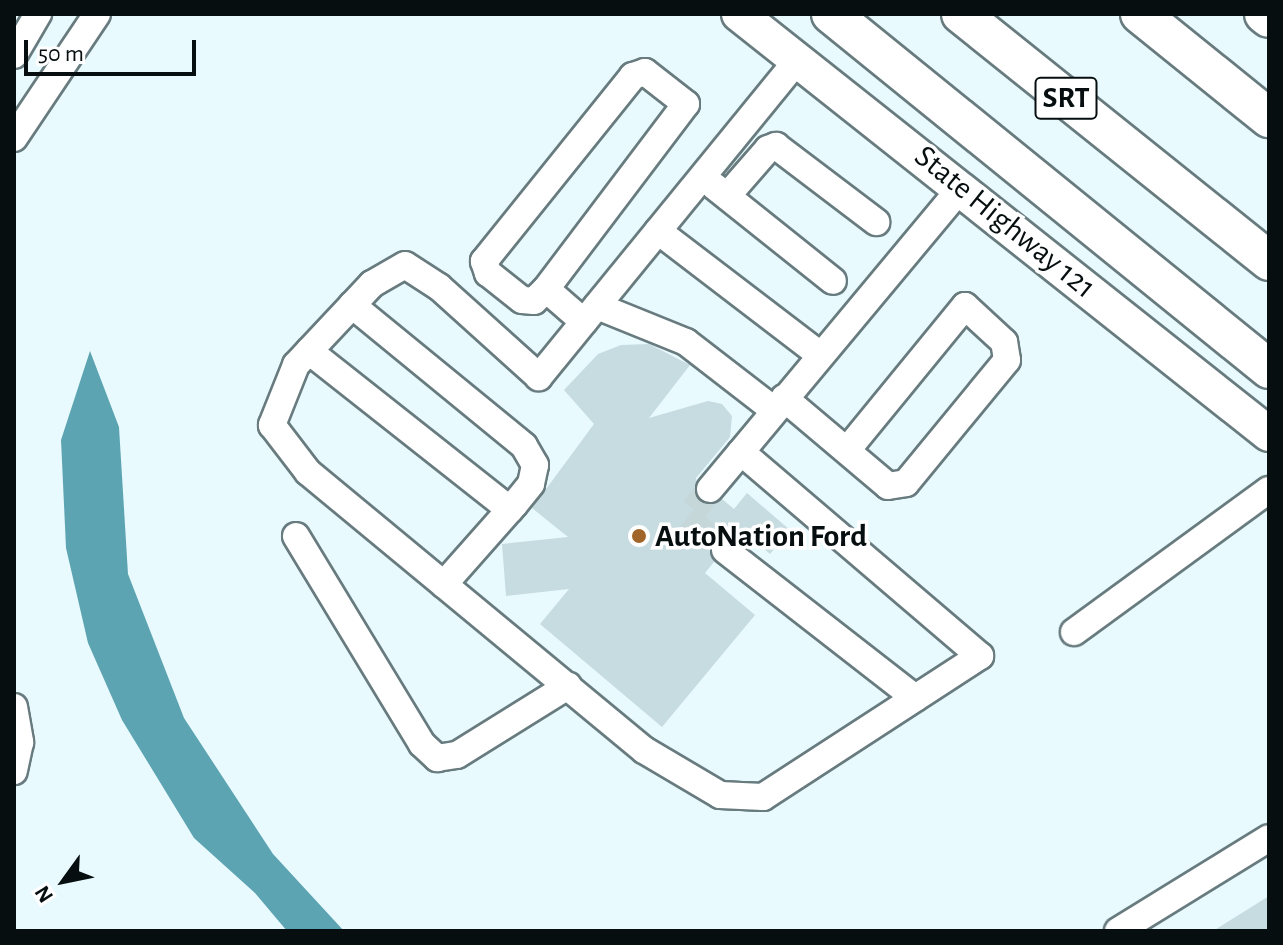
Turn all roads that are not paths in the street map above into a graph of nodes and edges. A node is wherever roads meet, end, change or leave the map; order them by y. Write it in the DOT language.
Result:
graph roads {
  1 [pos="38,14"];
  2 [pos="739,14"];
  3 [pos="831,14"];
  4 [pos="961,14"];
  5 [pos="1140,14"];
  6 [pos="1264,14"];
  7 [pos="94,15"];
  8 [pos="1269,18"];
  9 [pos="14,55"];
  10 [pos="799,58"];
  11 [pos="1269,118"];
  12 [pos="14,138"];
  13 [pos="702,176"];
  14 [pos="1171,181"];
  15 [pos="962,187"];
  16 [pos="727,196"];
  17 [pos="876,222"];
  18 [pos="658,231"];
  19 [pos="1269,261"];
  20 [pos="1269,274"];
  21 [pos="833,281"];
  22 [pos="546,289"];
  23 [pos="352,305"];
  24 [pos="590,314"];
  25 [pos="309,351"];
  26 [pos="820,355"];
  27 [pos="1269,369"];
  28 [pos="779,404"];
  29 [pos="1269,434"];
  30 [pos="847,450"];
  31 [pos="741,452"];
  32 [pos="710,489"];
  33 [pos="1269,490"];
  34 [pos="510,510"];
  35 [pos="296,536"];
  36 [pos="725,550"];
  37 [pos="444,584"];
  38 [pos="1074,632"];
  39 [pos="568,686"];
  40 [pos="915,698"];
  41 [pos="14,707"];
  42 [pos="14,771"];
  43 [pos="1269,838"];
  44 [pos="1118,931"];
  1 -- 9 [label="lane"];
  2 -- 10 [label="main road, State Highway 121"];
  3 -- 27 [label="highway"];
  4 -- 14 [label="highway, SRT"];
  5 -- 11 [label="highway"];
  6 -- 8 [label="highway"];
  7 -- 12 [label="lane"];
  10 -- 13 [label="lane"];
  10 -- 15 [label="main road, State Highway 121"];
  13 -- 16 [label="lane"];
  13 -- 18 [label="lane"];
  14 -- 19 [label="highway, SRT"];
  14 -- 20 [label="highway"];
  15 -- 26 [label="lane"];
  15 -- 29 [label="main road, State Highway 121"];
  16 -- 17 [label="lane"];
  16 -- 21 [label="lane"];
  18 -- 24 [label="lane"];
  18 -- 26 [label="lane"];
  22 -- 22 [label="lane"];
  22 -- 24 [label="lane"];
  23 -- 24 [label="lane"];
  23 -- 25 [label="lane"];
  23 -- 34 [label="lane"];
  24 -- 28 [label="lane"];
  25 -- 34 [label="lane"];
  25 -- 37 [label="lane"];
  26 -- 28 [label="lane"];
  28 -- 30 [label="lane"];
  28 -- 31 [label="lane"];
  30 -- 30 [label="lane"];
  31 -- 32 [label="lane"];
  31 -- 40 [label="lane"];
  33 -- 38 [label="lane"];
  34 -- 37 [label="lane"];
  35 -- 39 [label="lane"];
  36 -- 40 [label="lane"];
  37 -- 39 [label="lane"];
  39 -- 40 [label="lane"];
  41 -- 42 [label="lane"];
  43 -- 44 [label="lane"];
}
